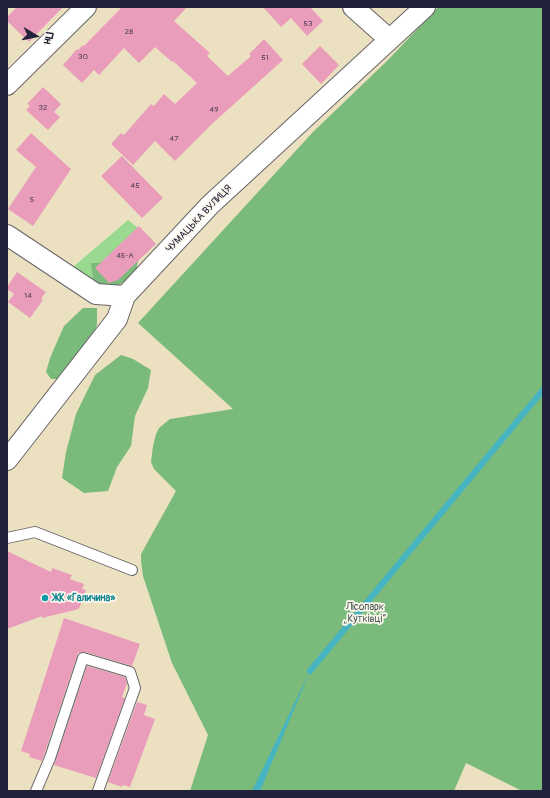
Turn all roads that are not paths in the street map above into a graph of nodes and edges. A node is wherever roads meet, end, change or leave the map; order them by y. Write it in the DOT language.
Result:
graph roads {
  1 [pos="86,7"];
  2 [pos="353,7"];
  3 [pos="425,7"];
  4 [pos="389,39"];
  5 [pos="7,85"];
  6 [pos="7,235"];
  7 [pos="125,296"];
  8 [pos="7,460"];
  9 [pos="7,538"];
  10 [pos="132,570"];
  11 [pos="36,791"];
  12 [pos="98,791"];
  1 -- 5 [label="street"];
  2 -- 4 [label="street"];
  3 -- 4 [label="street, ЧУМАЦЬКА ВУЛИЦЯ"];
  4 -- 7 [label="street, ЧУМАЦЬКА ВУЛИЦЯ"];
  6 -- 7 [label="street"];
  7 -- 8 [label="street, ЧУМАЦЬКА ВУЛИЦЯ"];
  9 -- 10 [label="lane"];
  11 -- 12 [label="lane"];
}
